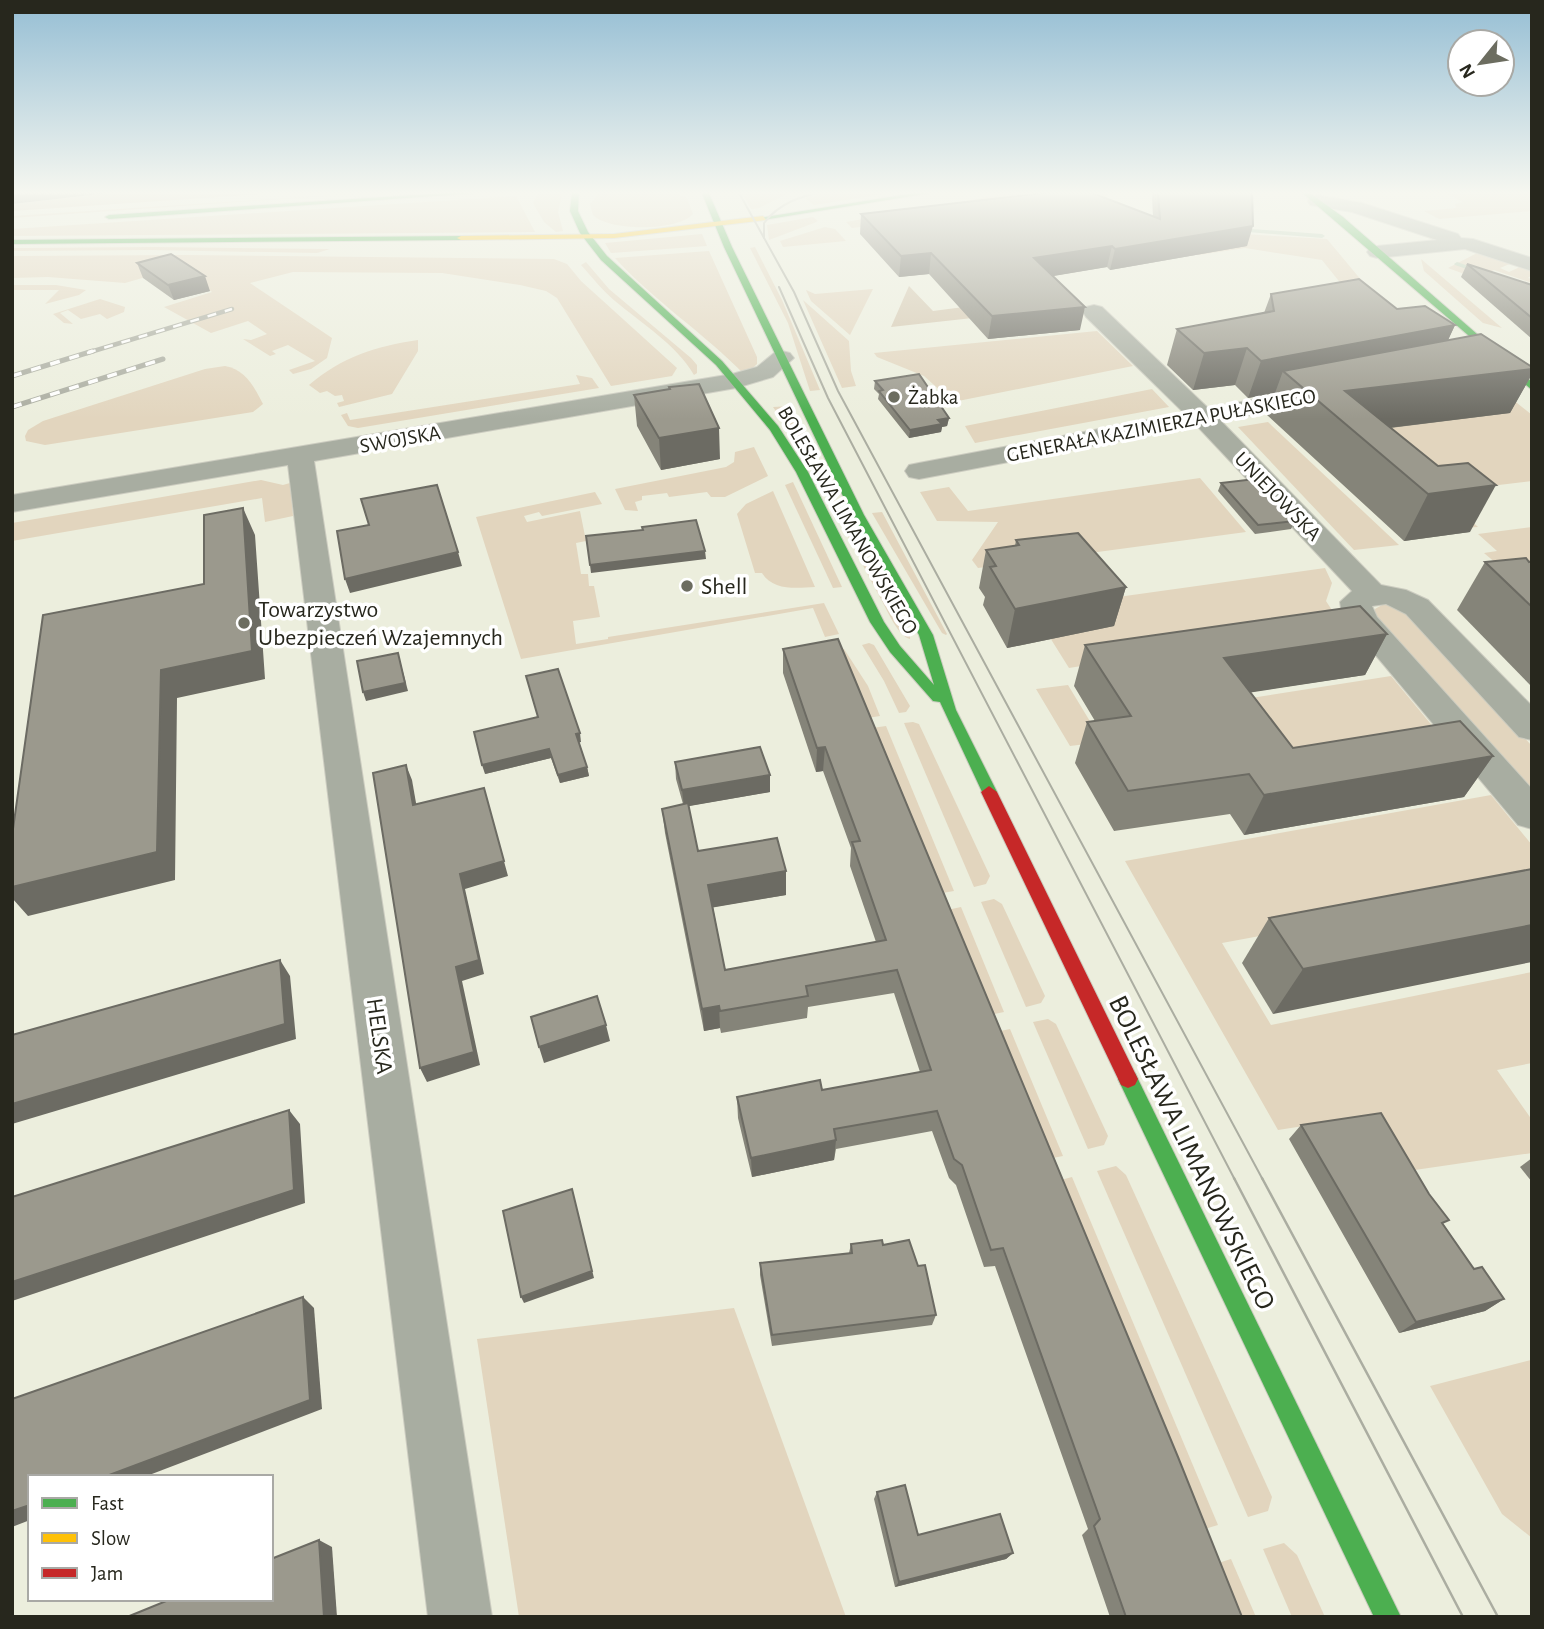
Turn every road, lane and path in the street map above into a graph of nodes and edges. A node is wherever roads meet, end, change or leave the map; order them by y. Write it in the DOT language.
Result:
graph roads {
  1 [pos="612,267"];
  2 [pos="739,267"];
  3 [pos="1397,267"];
  4 [pos="1094,312"];
  5 [pos="782,358"];
  6 [pos="1516,363"];
  7 [pos="1472,366"];
  8 [pos="736,381"];
  9 [pos="1532,387"];
  10 [pos="1349,389"];
  11 [pos="1203,416"];
  12 [pos="300,456"];
  13 [pos="919,471"];
  14 [pos="12,504"];
  15 [pos="1371,593"];
  16 [pos="949,710"];
  17 [pos="1532,728"];
  18 [pos="1532,815"];
  19 [pos="460,1617"];
  20 [pos="1388,1617"];
  1 -- 8 [label="main road, BOLESŁAWA LIMANOWSKIEGO"];
  2 -- 5 [label="main road, BOLESŁAWA LIMANOWSKIEGO"];
  3 -- 6 [label="main road"];
  4 -- 11 [label="street, UNIEJOWSKA"];
  5 -- 8 [label="street, SWOJSKA"];
  5 -- 16 [label="main road, BOLESŁAWA LIMANOWSKIEGO"];
  6 -- 7 [label="street"];
  6 -- 9 [label="main road"];
  8 -- 12 [label="street, SWOJSKA"];
  8 -- 16 [label="main road, BOLESŁAWA LIMANOWSKIEGO"];
  10 -- 11 [label="street, GENERAŁA KAZIMIERZA PUŁASKIEGO"];
  11 -- 13 [label="street, GENERAŁA KAZIMIERZA PUŁASKIEGO"];
  11 -- 15 [label="street, UNIEJOWSKA"];
  12 -- 14 [label="street, SWOJSKA"];
  12 -- 19 [label="street, HELSKA"];
  15 -- 17 [label="street"];
  15 -- 18 [label="street"];
  16 -- 20 [label="main road, BOLESŁAWA LIMANOWSKIEGO"];
}
